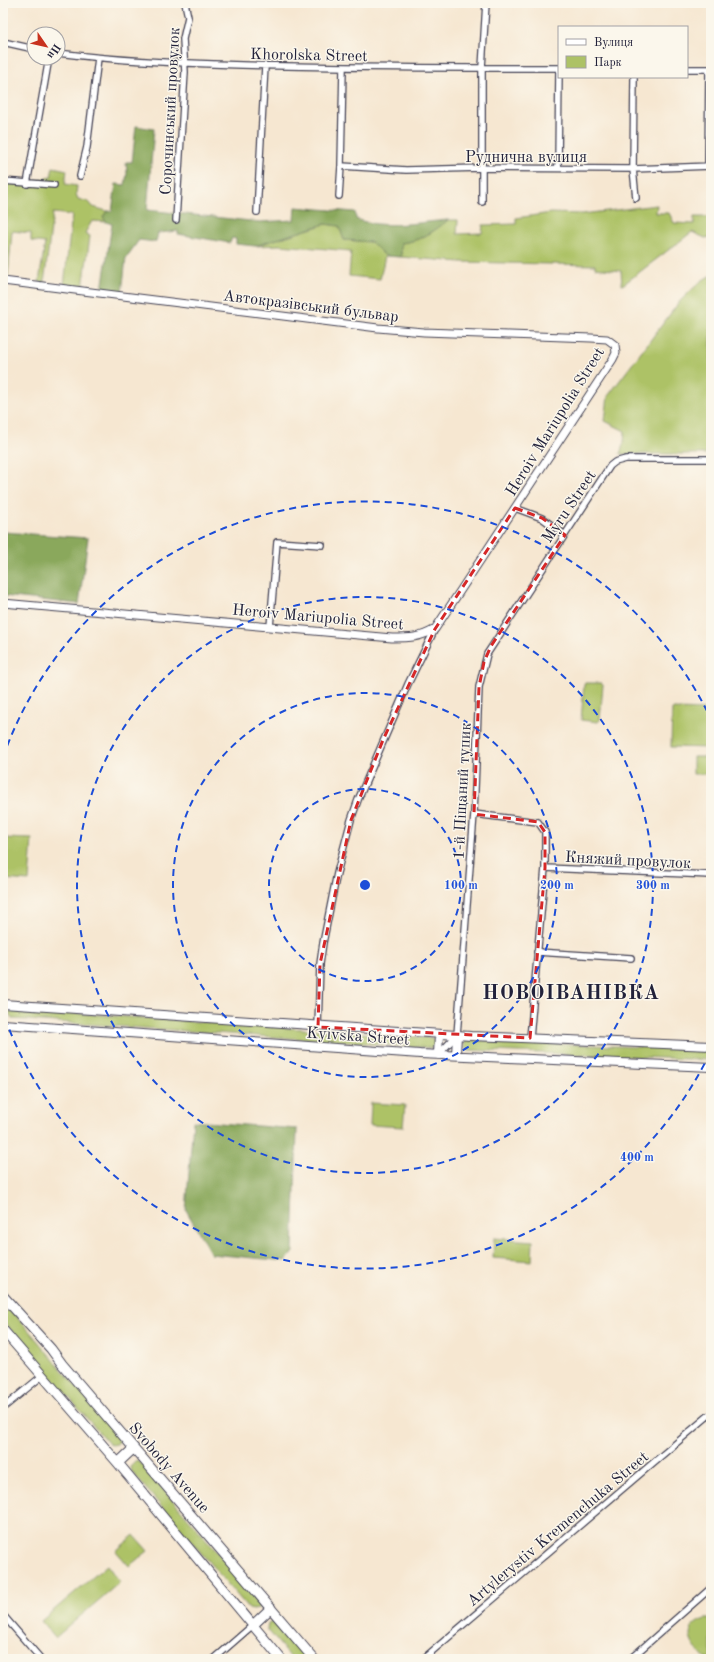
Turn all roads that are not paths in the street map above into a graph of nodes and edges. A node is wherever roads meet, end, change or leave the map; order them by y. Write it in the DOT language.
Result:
graph roads {
  1 [pos="185,3"];
  2 [pos="486,3"];
  3 [pos="3,42"];
  4 [pos="26,47"];
  5 [pos="66,54"];
  6 [pos="98,58"];
  7 [pos="185,63"];
  8 [pos="48,66"];
  9 [pos="265,66"];
  10 [pos="343,68"];
  11 [pos="482,68"];
  12 [pos="558,68"];
  13 [pos="688,69"];
  14 [pos="710,70"];
  15 [pos="559,78"];
  16 [pos="634,78"];
  17 [pos="341,166"];
  18 [pos="710,166"];
  19 [pos="481,168"];
  20 [pos="558,168"];
  21 [pos="633,169"];
  22 [pos="80,176"];
  23 [pos="3,181"];
  24 [pos="27,184"];
  25 [pos="54,185"];
  26 [pos="339,196"];
  27 [pos="636,198"];
  28 [pos="482,202"];
  29 [pos="257,212"];
  30 [pos="176,220"];
  31 [pos="3,281"];
  32 [pos="615,345"];
  33 [pos="711,459"];
  34 [pos="515,508"];
  35 [pos="565,535"];
  36 [pos="322,545"];
  37 [pos="3,604"];
  38 [pos="270,627"];
  39 [pos="435,629"];
  40 [pos="491,646"];
  41 [pos="474,814"];
  42 [pos="545,868"];
  43 [pos="711,875"];
  44 [pos="537,952"];
  45 [pos="631,958"];
  46 [pos="3,1004"];
  47 [pos="3,1024"];
  48 [pos="318,1026"];
  49 [pos="439,1034"];
  50 [pos="457,1035"];
  51 [pos="530,1038"];
  52 [pos="711,1046"];
  53 [pos="438,1055"];
  54 [pos="456,1055"];
  55 [pos="711,1067"];
  56 [pos="3,1296"];
  57 [pos="3,1330"];
  58 [pos="42,1376"];
  59 [pos="3,1408"];
  60 [pos="708,1416"];
  61 [pos="134,1448"];
  62 [pos="118,1463"];
  63 [pos="711,1588"];
  64 [pos="271,1608"];
  65 [pos="3,1615"];
  66 [pos="254,1625"];
  67 [pos="41,1659"];
  68 [pos="214,1659"];
  69 [pos="281,1659"];
  70 [pos="314,1659"];
  71 [pos="423,1659"];
  72 [pos="630,1659"];
  1 -- 7 [label="street, Сорочинський провулок"];
  2 -- 11 [label="street"];
  3 -- 4 [label="street"];
  5 -- 6 [label="street, Khorolska Street"];
  6 -- 7 [label="street, Khorolska Street"];
  6 -- 22 [label="street"];
  7 -- 9 [label="street, Khorolska Street"];
  7 -- 30 [label="street, Сорочинський провулок"];
  8 -- 24 [label="street"];
  9 -- 10 [label="street, Khorolska Street"];
  9 -- 29 [label="street"];
  10 -- 11 [label="street, Khorolska Street"];
  10 -- 17 [label="street"];
  11 -- 12 [label="street, Khorolska Street"];
  11 -- 19 [label="street"];
  13 -- 14 [label="street"];
  14 -- 18 [label="street"];
  15 -- 20 [label="street"];
  16 -- 21 [label="street"];
  17 -- 19 [label="street, Руднична вулиця"];
  17 -- 26 [label="street"];
  18 -- 21 [label="street, Руднична вулиця"];
  19 -- 20 [label="street, Руднична вулиця"];
  19 -- 28 [label="street"];
  20 -- 21 [label="street, Руднична вулиця"];
  21 -- 27 [label="street"];
  23 -- 24 [label="street"];
  24 -- 25 [label="street"];
  31 -- 32 [label="street, Автокразівський бульвар"];
  32 -- 34 [label="street, Heroiv Mariupolia Street"];
  33 -- 35 [label="street, Myru Street"];
  34 -- 35 [label="street"];
  34 -- 39 [label="street, Heroiv Mariupolia Street"];
  35 -- 40 [label="street, Myru Street"];
  36 -- 38 [label="street"];
  37 -- 38 [label="street, Heroiv Mariupolia Street"];
  38 -- 39 [label="street, Heroiv Mariupolia Street"];
  39 -- 48 [label="street"];
  40 -- 41 [label="street, 1-й Піщаний тупик"];
  41 -- 42 [label="street"];
  41 -- 50 [label="street, 1-й Піщаний тупик"];
  42 -- 43 [label="street, Княжий провулок"];
  42 -- 44 [label="street"];
  44 -- 45 [label="street"];
  44 -- 51 [label="street"];
  46 -- 48 [label="main road, Kyivska Street"];
  47 -- 53 [label="main road, Kyivska Street"];
  48 -- 49 [label="main road, Kyivska Street"];
  49 -- 50 [label="main road, Kyivska Street"];
  49 -- 53 [label="main road"];
  50 -- 51 [label="main road, Kyivska Street"];
  50 -- 53 [label="street"];
  50 -- 54 [label="main road"];
  51 -- 52 [label="main road, Kyivska Street"];
  53 -- 54 [label="main road, Kyivska Street"];
  54 -- 55 [label="main road, Kyivska Street"];
  56 -- 61 [label="highway, Svobody Avenue"];
  57 -- 58 [label="highway"];
  58 -- 59 [label="street"];
  58 -- 62 [label="highway"];
  60 -- 71 [label="street, Artylerystiv Kremenchuka Street"];
  61 -- 62 [label="highway"];
  61 -- 64 [label="highway, Svobody Avenue"];
  62 -- 66 [label="highway"];
  63 -- 72 [label="street"];
  64 -- 66 [label="highway"];
  64 -- 70 [label="highway, Svobody Avenue"];
  65 -- 67 [label="street"];
  66 -- 68 [label="street"];
  66 -- 69 [label="highway"];
}
